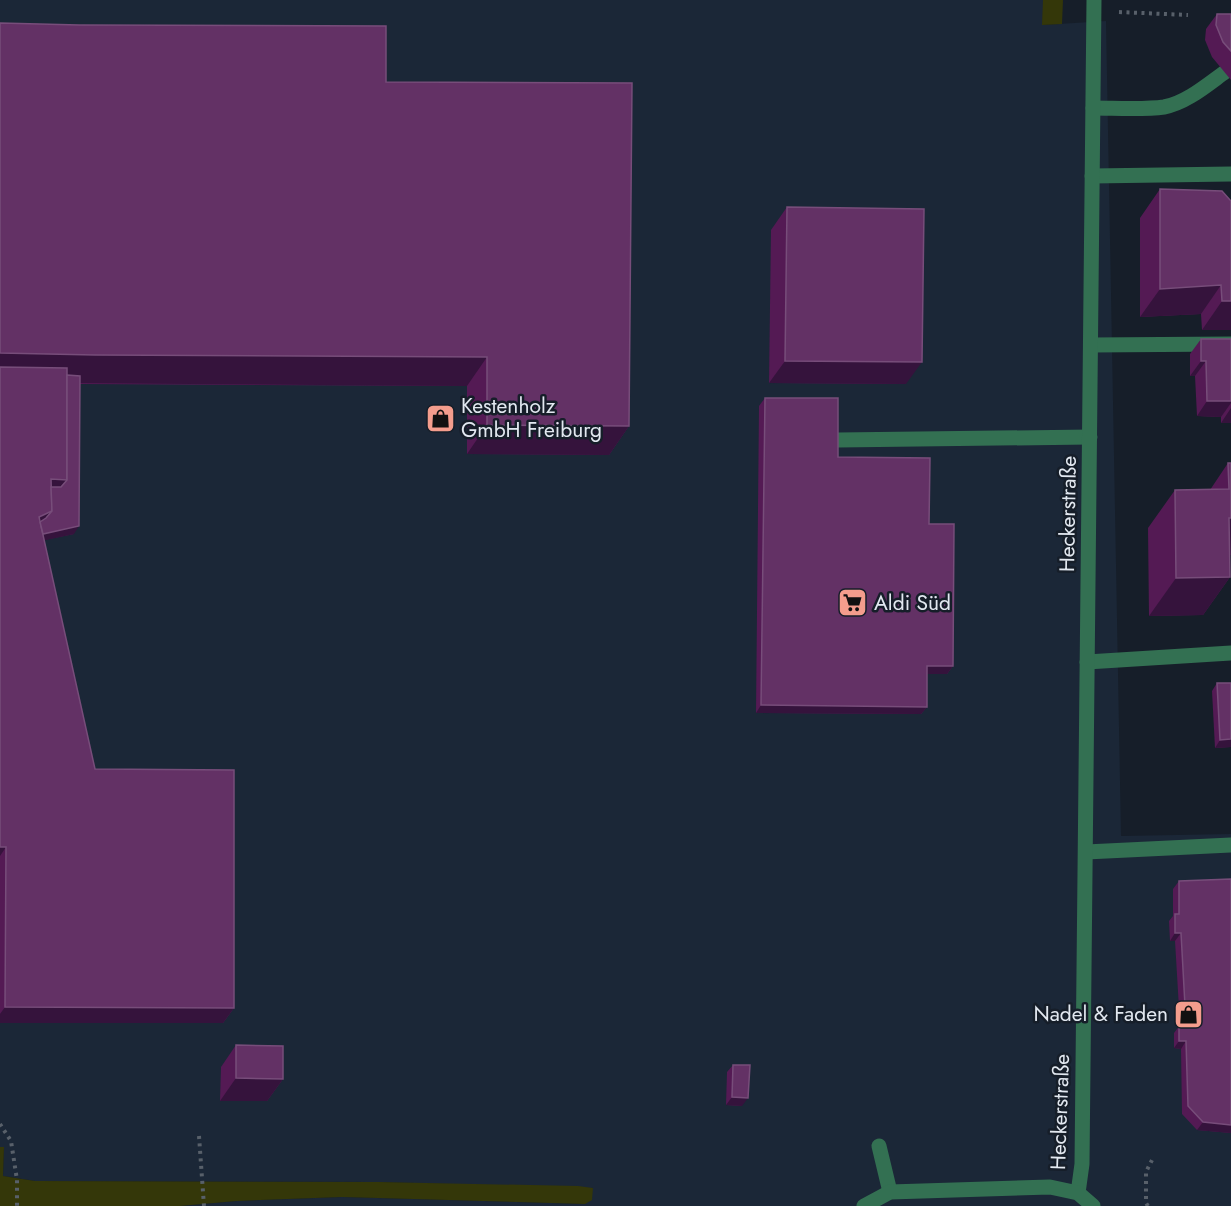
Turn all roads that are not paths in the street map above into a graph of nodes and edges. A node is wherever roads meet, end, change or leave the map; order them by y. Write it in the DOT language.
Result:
graph roads {
  1 [pos="1094,5"];
  2 [pos="1225,72"];
  3 [pos="1093,108"];
  4 [pos="1231,174"];
  5 [pos="1092,176"];
  6 [pos="1231,344"];
  7 [pos="1091,345"];
  8 [pos="1090,437"];
  9 [pos="838,440"];
  10 [pos="1231,653"];
  11 [pos="1087,662"];
  12 [pos="1231,845"];
  13 [pos="1086,852"];
  14 [pos="879,1146"];
  15 [pos="890,1192"];
  16 [pos="1078,1193"];
  17 [pos="864,1206"];
  18 [pos="1093,1206"];
  1 -- 3 [label="street, Heckerstraße"];
  2 -- 3 [label="street"];
  3 -- 5 [label="street, Heckerstraße"];
  4 -- 5 [label="street"];
  5 -- 7 [label="street, Heckerstraße"];
  6 -- 7 [label="street"];
  7 -- 8 [label="street, Heckerstraße"];
  8 -- 9 [label="street"];
  8 -- 11 [label="street, Heckerstraße"];
  10 -- 11 [label="street"];
  11 -- 13 [label="street, Heckerstraße"];
  12 -- 13 [label="street"];
  13 -- 16 [label="street, Heckerstraße"];
  14 -- 15 [label="street"];
  15 -- 16 [label="street"];
  15 -- 17 [label="street"];
  16 -- 18 [label="street"];
}
